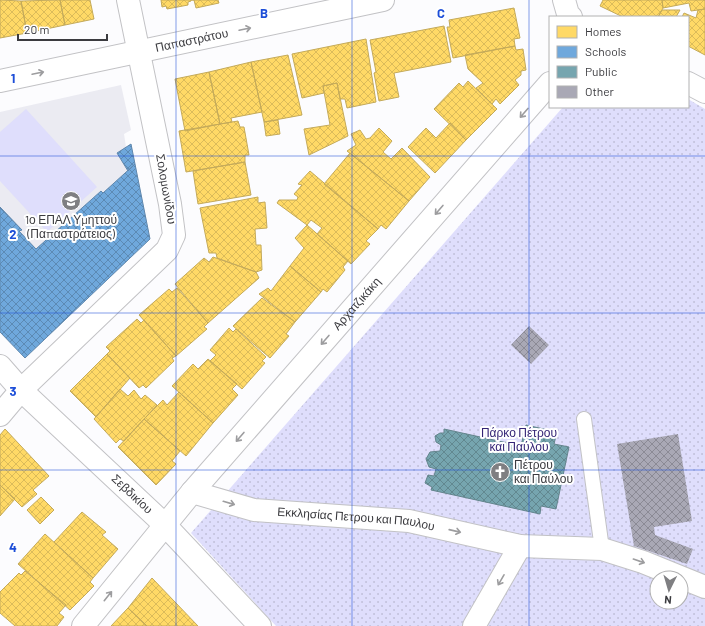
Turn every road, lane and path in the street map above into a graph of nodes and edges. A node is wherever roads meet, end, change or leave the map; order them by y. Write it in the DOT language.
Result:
graph roads {
  1 [pos="128,0"];
  2 [pos="383,0"];
  3 [pos="564,0"];
  4 [pos="337,5"];
  5 [pos="570,16"];
  6 [pos="139,52"];
  7 [pos="0,80"];
  8 [pos="549,84"];
  9 [pos="689,84"];
  10 [pos="705,92"];
  11 [pos="0,366"];
  12 [pos="21,390"];
  13 [pos="0,416"];
  14 [pos="584,419"];
  15 [pos="192,492"];
  16 [pos="165,525"];
  17 [pos="520,546"];
  18 [pos="602,549"];
  19 [pos="705,587"];
  20 [pos="83,626"];
  21 [pos="260,626"];
  22 [pos="474,626"];
  1 -- 6 [label="street, Σολομωνίδου"];
  2 -- 4 [label="street, Παπαστράτου"];
  3 -- 5 [label="street"];
  6 -- 4 [label="street, Παπαστράτου, one-way"];
  7 -- 6 [label="street, Παπαστράτου, one-way"];
  6 -- 12 [label="street, Σολομωνίδου"];
  8 -- 15 [label="street, Αρχατζικάκη, one-way"];
  9 -- 10 [label="street"];
  11 -- 12 [label="street, Σεβδικίου"];
  12 -- 13 [label="street, Σολομωνίδου"];
  12 -- 16 [label="street, Σεβδικίου"];
  14 -- 18 [label="lane"];
  15 -- 16 [label="street, Αρχατζικάκη"];
  15 -- 17 [label="street, Εκκλησίας Πετρου και Παυλου, one-way"];
  20 -- 16 [label="street, Αρχατζικάκη, one-way"];
  16 -- 21 [label="street, Σεβδικίου"];
  17 -- 18 [label="street, Εκκλησίας Πετρου και Παυλου"];
  17 -- 22 [label="street, one-way"];
  18 -- 19 [label="street, Εκκλησίας Πετρου και Παυλου, one-way"];
}
